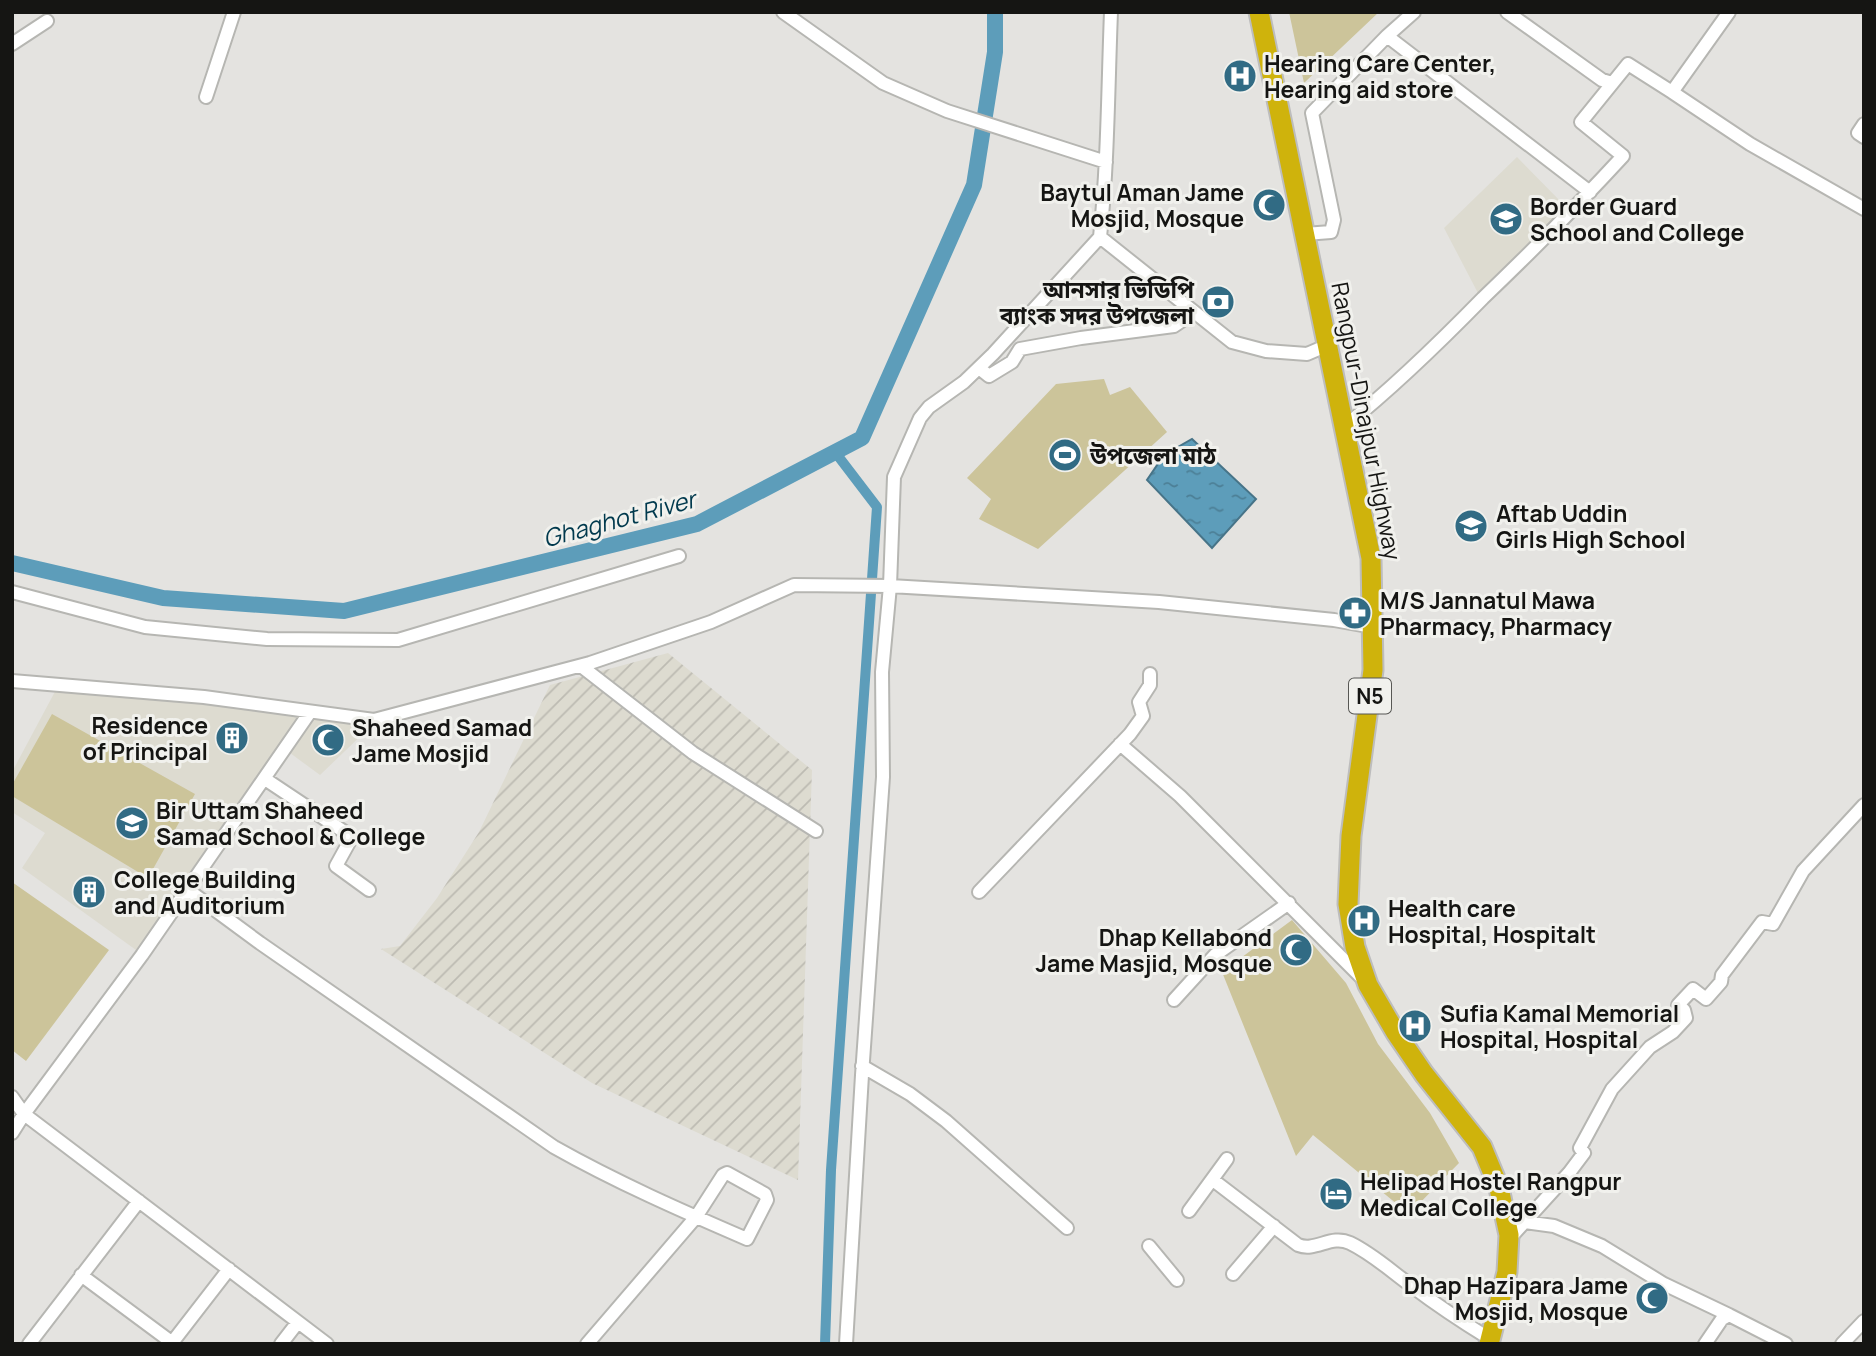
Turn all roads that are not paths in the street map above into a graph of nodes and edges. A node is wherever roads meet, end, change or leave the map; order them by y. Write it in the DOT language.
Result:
graph roads {
  1 [pos="234,12"];
  2 [pos="783,12"];
  3 [pos="1111,12"];
  4 [pos="1259,12"];
  5 [pos="1414,12"];
  6 [pos="1507,12"];
  7 [pos="1729,12"];
  8 [pos="47,21"];
  9 [pos="1387,36"];
  10 [pos="12,44"];
  11 [pos="1612,83"];
  12 [pos="1672,92"];
  13 [pos="206,97"];
  14 [pos="1864,124"];
  15 [pos="1864,137"];
  16 [pos="1106,162"];
  17 [pos="1590,192"];
  18 [pos="1864,209"];
  19 [pos="1305,234"];
  20 [pos="1100,237"];
  21 [pos="1193,313"];
  22 [pos="1328,345"];
  23 [pos="979,368"];
  24 [pos="1345,426"];
  25 [pos="679,556"];
  26 [pos="888,586"];
  27 [pos="12,592"];
  28 [pos="1373,626"];
  29 [pos="580,666"];
  30 [pos="1150,674"];
  31 [pos="12,681"];
  32 [pos="310,712"];
  33 [pos="1119,744"];
  34 [pos="265,779"];
  35 [pos="1864,806"];
  36 [pos="816,831"];
  37 [pos="188,890"];
  38 [pos="369,890"];
  39 [pos="979,892"];
  40 [pos="1289,903"];
  41 [pos="1368,985"];
  42 [pos="1174,1000"];
  43 [pos="862,1066"];
  44 [pos="12,1097"];
  45 [pos="24,1114"];
  46 [pos="12,1133"];
  47 [pos="1227,1159"];
  48 [pos="1213,1180"];
  49 [pos="139,1201"];
  50 [pos="1189,1211"];
  51 [pos="696,1217"];
  52 [pos="1524,1222"];
  53 [pos="1274,1226"];
  54 [pos="1068,1228"];
  55 [pos="1508,1239"];
  56 [pos="1149,1247"];
  57 [pos="229,1269"];
  58 [pos="1233,1274"];
  59 [pos="82,1275"];
  60 [pos="1177,1280"];
  61 [pos="1729,1315"];
  62 [pos="1864,1321"];
  63 [pos="298,1322"];
  64 [pos="1490,1341"];
  65 [pos="173,1343"];
  66 [pos="29,1344"];
  67 [pos="281,1344"];
  68 [pos="327,1344"];
  69 [pos="587,1344"];
  70 [pos="846,1344"];
  71 [pos="1705,1344"];
  72 [pos="1786,1344"];
  73 [pos="1842,1344"];
  1 -- 13 [label="street"];
  2 -- 16 [label="street"];
  3 -- 16 [label="street"];
  4 -- 19 [label="highway, Rangpur-Dinajpur Highway / N5"];
  5 -- 9 [label="street"];
  6 -- 11 [label="street"];
  7 -- 12 [label="street"];
  8 -- 10 [label="street"];
  9 -- 17 [label="street"];
  9 -- 19 [label="street"];
  11 -- 12 [label="street"];
  11 -- 17 [label="street"];
  12 -- 18 [label="street"];
  14 -- 15 [label="street"];
  16 -- 20 [label="street"];
  17 -- 24 [label="street"];
  19 -- 22 [label="highway, Rangpur-Dinajpur Highway / N5"];
  20 -- 21 [label="street"];
  20 -- 23 [label="street"];
  21 -- 22 [label="street"];
  21 -- 23 [label="street"];
  22 -- 24 [label="highway, Rangpur-Dinajpur Highway / N5"];
  23 -- 26 [label="street"];
  24 -- 28 [label="highway, Rangpur-Dinajpur Highway / N5"];
  25 -- 27 [label="street"];
  26 -- 28 [label="street"];
  26 -- 29 [label="street"];
  26 -- 43 [label="street"];
  28 -- 41 [label="highway, Rangpur-Dinajpur Highway / N5"];
  29 -- 32 [label="street"];
  29 -- 36 [label="street"];
  30 -- 33 [label="street"];
  31 -- 32 [label="street"];
  32 -- 34 [label="street"];
  33 -- 39 [label="street"];
  33 -- 40 [label="street"];
  34 -- 37 [label="street"];
  34 -- 38 [label="street"];
  35 -- 52 [label="street"];
  37 -- 45 [label="street"];
  37 -- 51 [label="street"];
  40 -- 41 [label="street"];
  40 -- 42 [label="street"];
  41 -- 55 [label="highway, Rangpur-Dinajpur Highway / N5"];
  43 -- 54 [label="street"];
  43 -- 70 [label="street"];
  44 -- 45 [label="street"];
  45 -- 46 [label="street"];
  45 -- 49 [label="street"];
  47 -- 48 [label="street"];
  48 -- 50 [label="street"];
  48 -- 53 [label="street"];
  49 -- 57 [label="street"];
  49 -- 59 [label="street"];
  51 -- 51 [label="street"];
  51 -- 69 [label="street"];
  52 -- 55 [label="street"];
  52 -- 61 [label="street"];
  53 -- 58 [label="street"];
  53 -- 64 [label="street"];
  55 -- 64 [label="highway, Rangpur-Dinajpur Highway / N5"];
  56 -- 60 [label="street"];
  57 -- 63 [label="street"];
  57 -- 65 [label="street"];
  59 -- 65 [label="street"];
  59 -- 66 [label="street"];
  61 -- 71 [label="street"];
  61 -- 72 [label="street"];
  62 -- 73 [label="street"];
  63 -- 67 [label="street"];
  63 -- 68 [label="street"];
}
